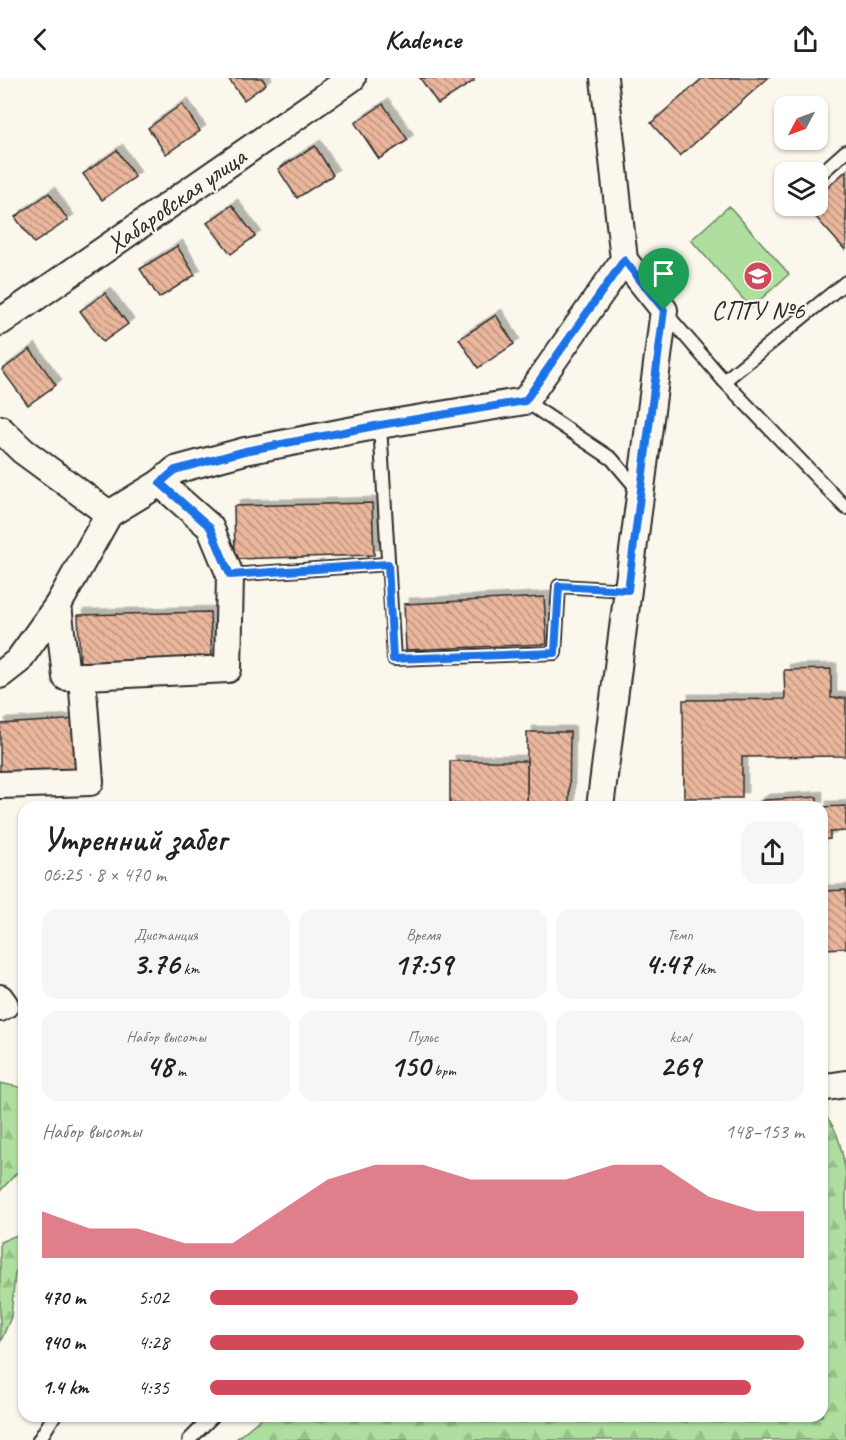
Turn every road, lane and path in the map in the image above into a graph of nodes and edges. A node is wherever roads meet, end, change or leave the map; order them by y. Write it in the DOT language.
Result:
graph roads {
  1 [pos="352,78"];
  2 [pos="604,78"];
  3 [pos="846,152"];
  4 [pos="828,167"];
  5 [pos="624,260"];
  6 [pos="846,282"];
  7 [pos="664,310"];
  8 [pos="0,322"];
  9 [pos="724,381"];
  10 [pos="525,401"];
  11 [pos="380,425"];
  12 [pos="0,429"];
  13 [pos="160,483"];
  14 [pos="640,492"];
  15 [pos="846,508"];
  16 [pos="109,514"];
  17 [pos="388,564"];
  18 [pos="230,575"];
  19 [pos="628,590"];
  20 [pos="58,605"];
  21 [pos="0,675"];
  22 [pos="82,676"];
  23 [pos="0,786"];
  24 [pos="601,801"];
  25 [pos="0,998"];
  26 [pos="0,1008"];
  27 [pos="846,1084"];
  28 [pos="828,1087"];
  29 [pos="50,1422"];
  30 [pos="207,1422"];
  31 [pos="39,1440"];
  32 [pos="189,1440"];
  1 -- 8 [label="street, Хабаровская улица"];
  2 -- 5 [label="street"];
  3 -- 4 [label="lane"];
  5 -- 7 [label="street"];
  5 -- 10 [label="street"];
  6 -- 9 [label="lane"];
  7 -- 9 [label="lane"];
  7 -- 14 [label="street"];
  9 -- 15 [label="lane"];
  10 -- 11 [label="street"];
  10 -- 14 [label="lane"];
  11 -- 13 [label="street"];
  11 -- 17 [label="lane"];
  12 -- 16 [label="street"];
  13 -- 16 [label="street"];
  13 -- 18 [label="street"];
  14 -- 19 [label="street"];
  16 -- 20 [label="street"];
  17 -- 18 [label="lane"];
  17 -- 19 [label="lane"];
  18 -- 22 [label="street"];
  19 -- 24 [label="street"];
  20 -- 21 [label="street"];
  20 -- 22 [label="street"];
  22 -- 23 [label="street"];
  25 -- 26 [label="street"];
  27 -- 28 [label="street"];
  29 -- 31 [label="lane"];
  30 -- 32 [label="lane"];
}
